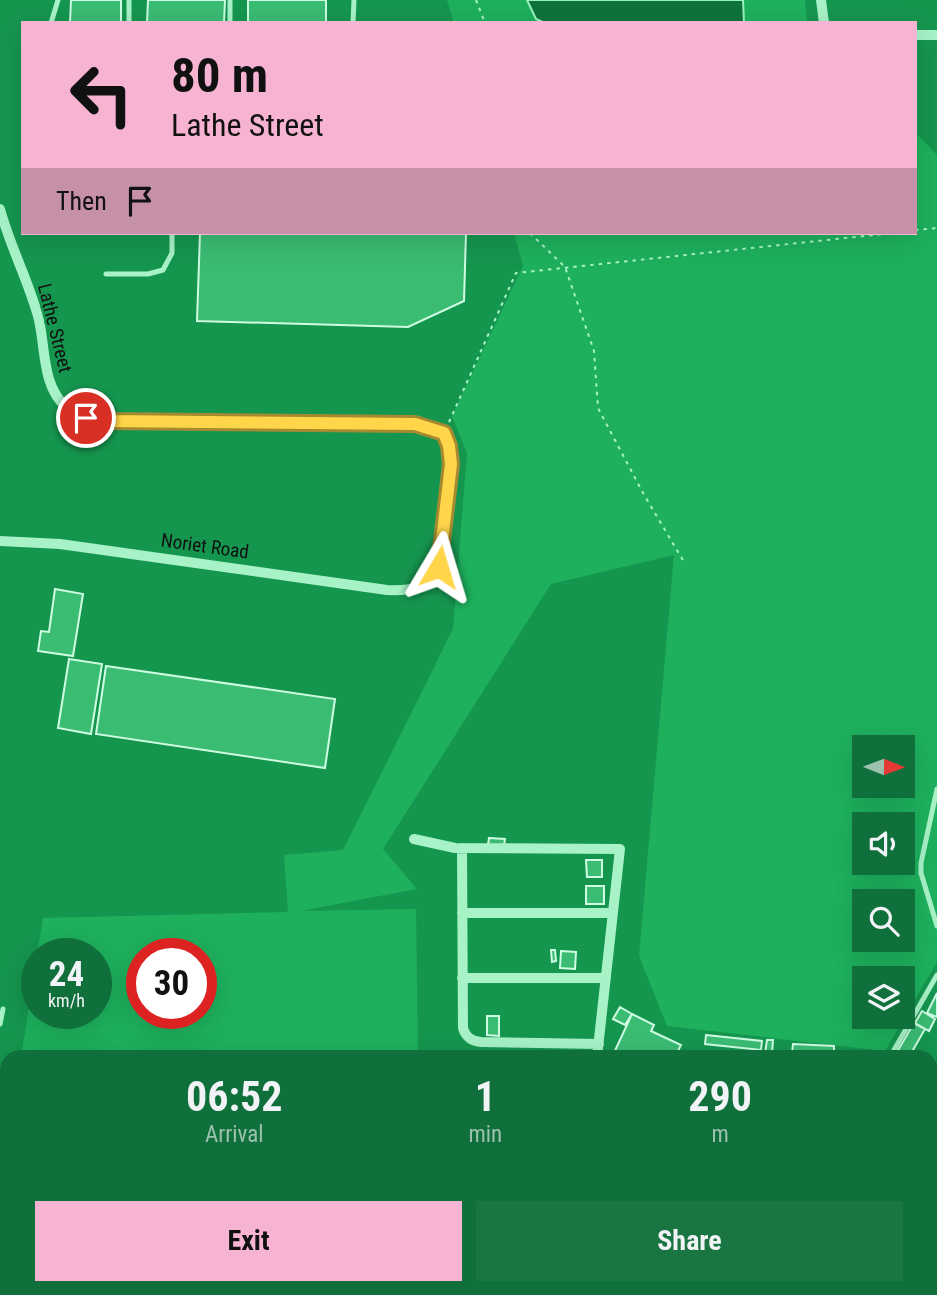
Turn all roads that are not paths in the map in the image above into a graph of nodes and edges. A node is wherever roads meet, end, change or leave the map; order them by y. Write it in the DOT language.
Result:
graph roads {
  1 [pos="58,0"];
  2 [pos="129,0"];
  3 [pos="230,0"];
  4 [pos="354,0"];
  5 [pos="821,0"];
  6 [pos="52,21"];
  7 [pos="129,21"];
  8 [pos="230,21"];
  9 [pos="353,21"];
  10 [pos="824,21"];
  11 [pos="917,35"];
  12 [pos="937,35"];
  13 [pos="0,209"];
  14 [pos="172,235"];
  15 [pos="106,274"];
  16 [pos="0,541"];
  17 [pos="405,590"];
  18 [pos="937,789"];
  19 [pos="414,839"];
  20 [pos="462,848"];
  21 [pos="462,913"];
  22 [pos="613,913"];
  23 [pos="937,926"];
  24 [pos="937,975"];
  25 [pos="463,978"];
  26 [pos="606,978"];
  27 [pos="2,1010"];
  28 [pos="0,1024"];
  29 [pos="599,1044"];
  30 [pos="598,1050"];
  31 [pos="894,1050"];
  1 -- 6 [label="lane"];
  2 -- 7 [label="lane"];
  3 -- 8 [label="lane"];
  4 -- 9 [label="lane"];
  5 -- 10 [label="street"];
  11 -- 12 [label="street"];
  13 -- 17 [label="street, Lathe Street"];
  14 -- 15 [label="lane"];
  16 -- 17 [label="street, Noriet Road"];
  18 -- 23 [label="lane"];
  19 -- 20 [label="street"];
  20 -- 21 [label="street"];
  20 -- 22 [label="street"];
  21 -- 22 [label="street"];
  21 -- 25 [label="street"];
  22 -- 26 [label="street"];
  24 -- 31 [label="lane"];
  25 -- 26 [label="street"];
  25 -- 29 [label="street"];
  26 -- 29 [label="street"];
  27 -- 28 [label="lane"];
  29 -- 30 [label="street"];
}
